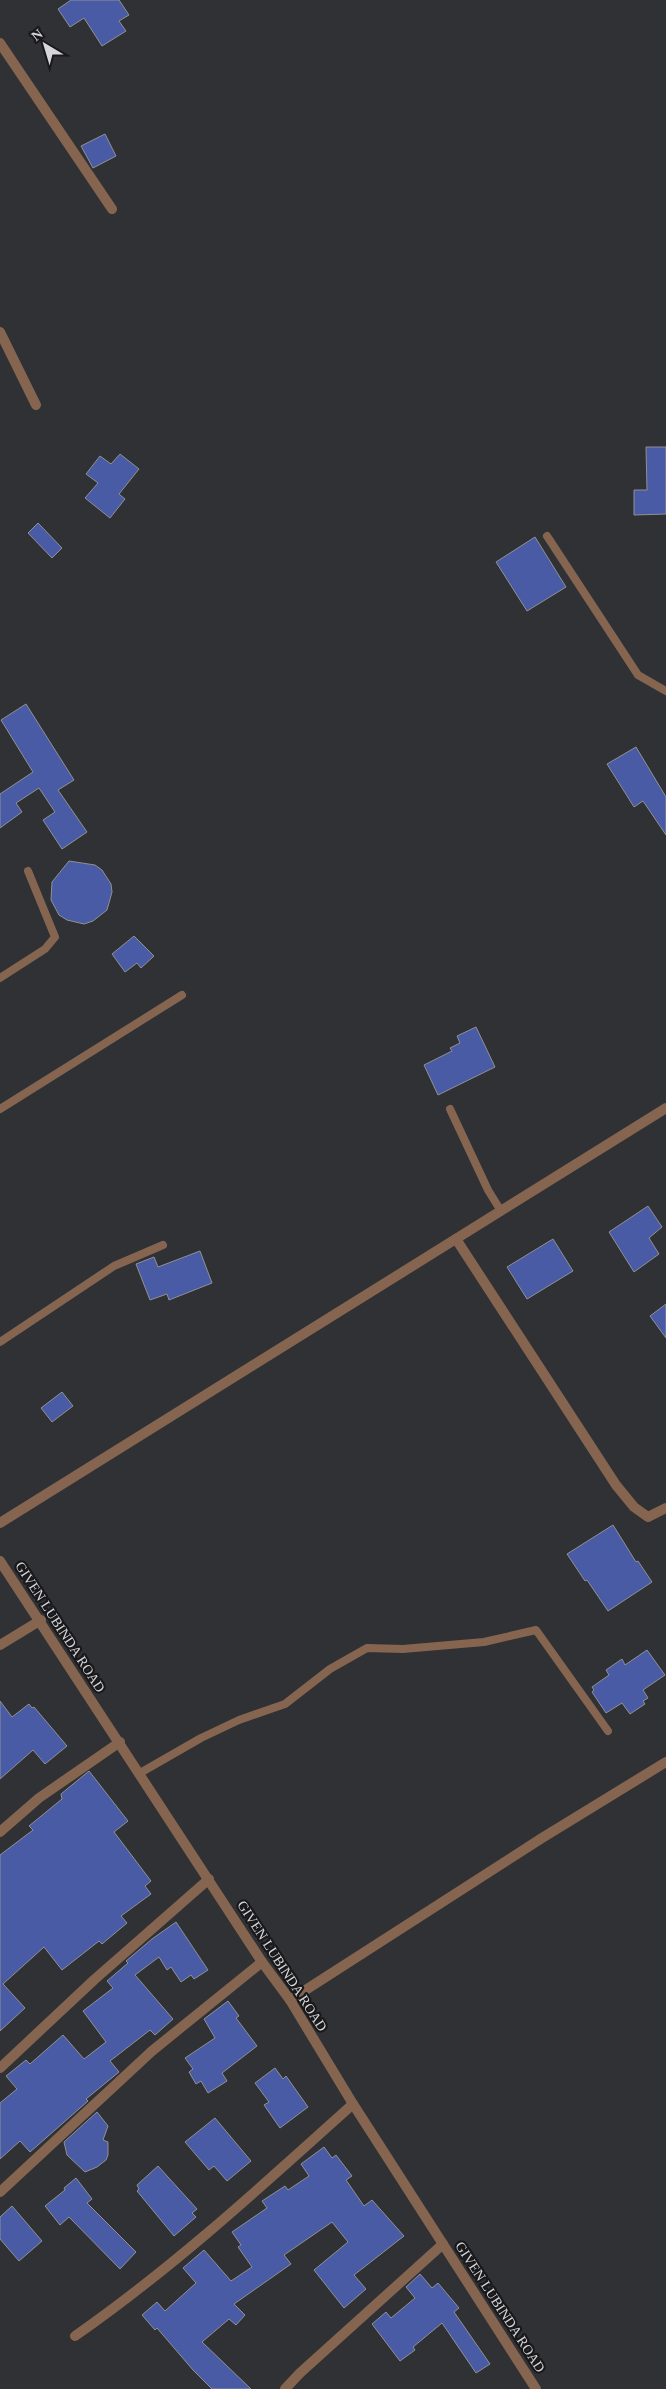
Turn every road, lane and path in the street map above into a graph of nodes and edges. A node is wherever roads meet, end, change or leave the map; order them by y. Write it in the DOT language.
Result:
graph roads {
  1 [pos="0,43"];
  2 [pos="112,209"];
  3 [pos="0,332"];
  4 [pos="36,404"];
  5 [pos="547,536"];
  6 [pos="666,691"];
  7 [pos="28,871"];
  8 [pos="0,978"];
  9 [pos="182,995"];
  10 [pos="450,1108"];
  11 [pos="666,1108"];
  12 [pos="0,1109"];
  13 [pos="501,1211"];
  14 [pos="456,1239"];
  15 [pos="163,1245"];
  16 [pos="0,1342"];
  17 [pos="666,1508"];
  18 [pos="0,1524"];
  19 [pos="0,1561"];
  20 [pos="41,1620"];
  21 [pos="0,1645"];
  22 [pos="608,1731"];
  23 [pos="120,1742"];
  24 [pos="666,1762"];
  25 [pos="140,1773"];
  26 [pos="0,1832"];
  27 [pos="209,1879"];
  28 [pos="262,1962"];
  29 [pos="290,2000"];
  30 [pos="0,2068"];
  31 [pos="353,2104"];
  32 [pos="0,2192"];
  33 [pos="443,2244"];
  34 [pos="74,2336"];
  35 [pos="287,2388"];
  36 [pos="536,2389"];
  1 -- 2 [label="street"];
  3 -- 4 [label="street"];
  5 -- 6 [label="lane"];
  7 -- 8 [label="lane"];
  9 -- 12 [label="lane"];
  10 -- 13 [label="lane"];
  11 -- 13 [label="street"];
  13 -- 14 [label="street"];
  14 -- 17 [label="street"];
  14 -- 18 [label="street"];
  15 -- 16 [label="lane"];
  19 -- 20 [label="street, GIVEN LUBINDA ROAD"];
  20 -- 21 [label="street"];
  20 -- 23 [label="street, GIVEN LUBINDA ROAD"];
  22 -- 25 [label="lane"];
  23 -- 25 [label="street, GIVEN LUBINDA ROAD"];
  23 -- 26 [label="street"];
  24 -- 29 [label="street"];
  25 -- 27 [label="street, GIVEN LUBINDA ROAD"];
  27 -- 28 [label="street, GIVEN LUBINDA ROAD"];
  27 -- 30 [label="street"];
  28 -- 29 [label="street, GIVEN LUBINDA ROAD"];
  28 -- 32 [label="street"];
  29 -- 31 [label="street, GIVEN LUBINDA ROAD"];
  31 -- 33 [label="street, GIVEN LUBINDA ROAD"];
  31 -- 34 [label="street"];
  33 -- 35 [label="street"];
  33 -- 36 [label="street, GIVEN LUBINDA ROAD"];
}
